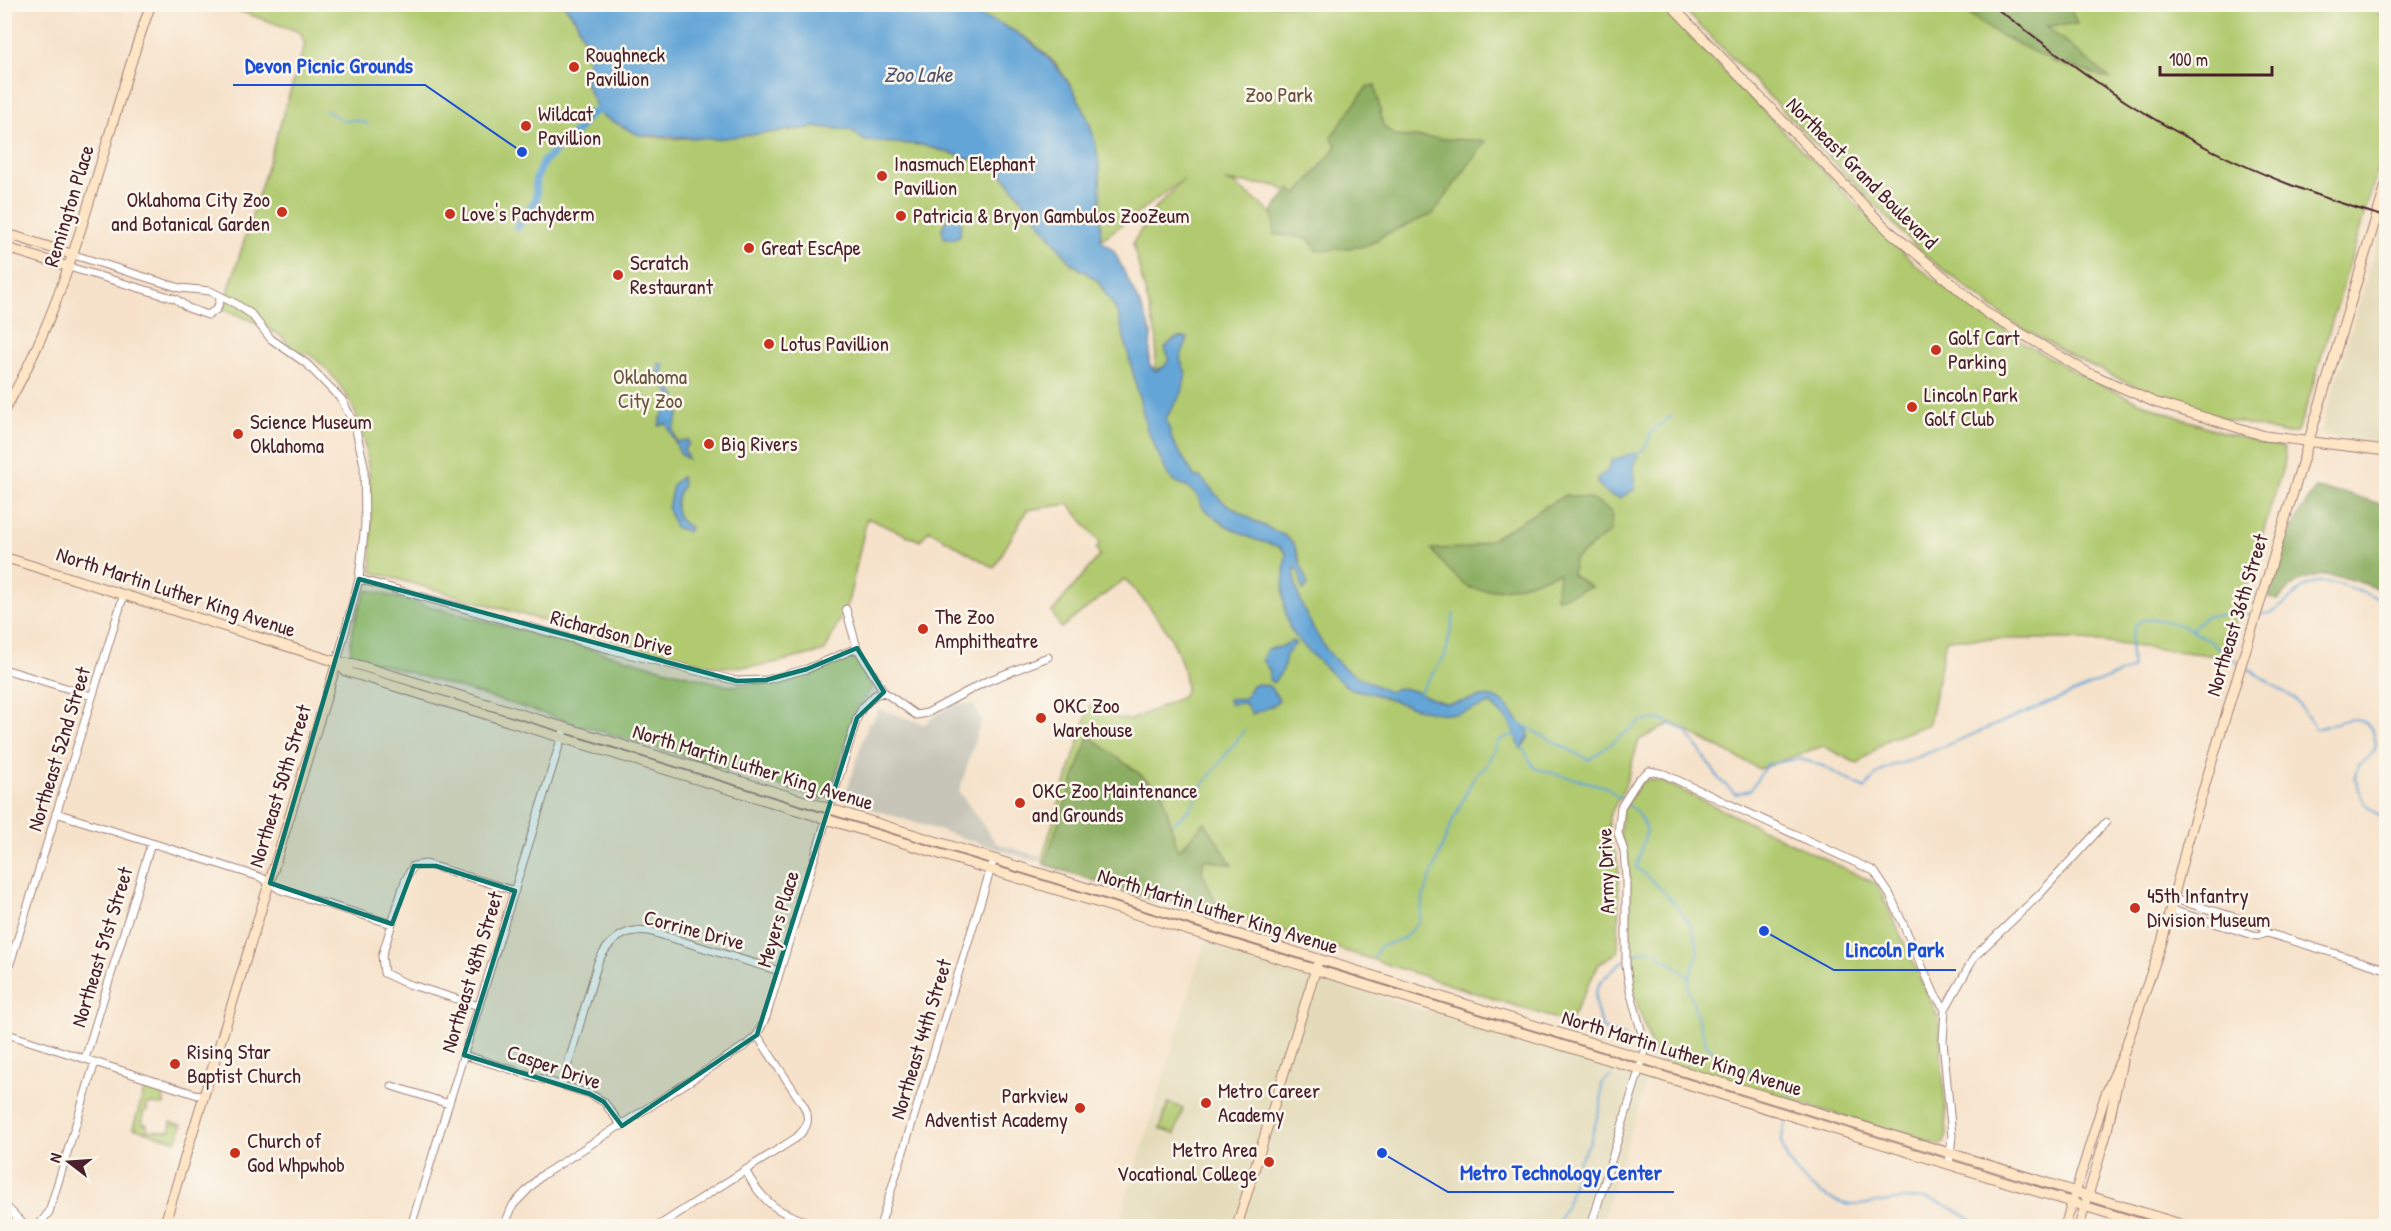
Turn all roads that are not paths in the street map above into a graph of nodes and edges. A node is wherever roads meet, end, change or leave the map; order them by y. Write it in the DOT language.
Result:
graph roads {
  1 [pos="150,4"];
  2 [pos="1671,4"];
  3 [pos="2386,185"];
  4 [pos="4,237"];
  5 [pos="4,247"];
  6 [pos="74,255"];
  7 [pos="69,267"];
  8 [pos="221,297"];
  9 [pos="4,411"];
  10 [pos="2308,443"];
  11 [pos="2386,451"];
  12 [pos="4,557"];
  13 [pos="359,579"];
  14 [pos="124,594"];
  15 [pos="846,609"];
  16 [pos="857,648"];
  17 [pos="1048,657"];
  18 [pos="337,662"];
  19 [pos="4,669"];
  20 [pos="884,692"];
  21 [pos="92,696"];
  22 [pos="563,732"];
  23 [pos="829,809"];
  24 [pos="56,813"];
  25 [pos="826,820"];
  26 [pos="2106,822"];
  27 [pos="151,844"];
  28 [pos="993,861"];
  29 [pos="989,871"];
  30 [pos="270,883"];
  31 [pos="515,891"];
  32 [pos="2174,899"];
  33 [pos="2171,910"];
  34 [pos="392,924"];
  35 [pos="2267,933"];
  36 [pos="1317,965"];
  37 [pos="2386,969"];
  38 [pos="779,971"];
  39 [pos="4,982"];
  40 [pos="479,1006"];
  41 [pos="1945,1009"];
  42 [pos="4,1033"];
  43 [pos="757,1035"];
  44 [pos="464,1055"];
  45 [pos="2123,1055"];
  46 [pos="86,1059"];
  47 [pos="95,1062"];
  48 [pos="1642,1065"];
  49 [pos="562,1085"];
  50 [pos="392,1086"];
  51 [pos="204,1097"];
  52 [pos="449,1104"];
  53 [pos="622,1126"];
  54 [pos="1952,1155"];
  55 [pos="1949,1165"];
  56 [pos="745,1170"];
  57 [pos="2076,1191"];
  58 [pos="2088,1195"];
  59 [pos="4,1204"];
  60 [pos="2072,1204"];
  61 [pos="2084,1207"];
  62 [pos="658,1226"];
  63 [pos="25,1227"];
  64 [pos="38,1227"];
  65 [pos="164,1227"];
  66 [pos="411,1227"];
  67 [pos="504,1227"];
  68 [pos="820,1227"];
  69 [pos="880,1227"];
  70 [pos="1237,1227"];
  71 [pos="1591,1227"];
  72 [pos="2065,1227"];
  73 [pos="2079,1227"];
  74 [pos="2150,1227"];
  75 [pos="2187,1227"];
  1 -- 6 [label="main road, Remington Place"];
  2 -- 10 [label="main road, Northeast Grand Boulevard"];
  3 -- 10 [label="main road, Northeast 36th Street"];
  4 -- 6 [label="main road"];
  5 -- 7 [label="main road"];
  6 -- 7 [label="main road, Remington Place"];
  6 -- 8 [label="street, Northeast 50th Street"];
  7 -- 8 [label="street"];
  7 -- 9 [label="main road, Remington Place"];
  8 -- 13 [label="street, Northeast 50th Street"];
  10 -- 11 [label="main road, Northeast Grand Boulevard"];
  10 -- 32 [label="main road, Northeast 36th Street"];
  12 -- 14 [label="main road, North Martin Luther King Avenue"];
  13 -- 16 [label="street, Richardson Drive"];
  13 -- 18 [label="street, Northeast 50th Street"];
  14 -- 18 [label="main road, North Martin Luther King Avenue"];
  14 -- 21 [label="street, Northeast 52nd Street"];
  15 -- 16 [label="street"];
  16 -- 20 [label="street"];
  17 -- 20 [label="street"];
  18 -- 22 [label="main road, North Martin Luther King Avenue"];
  18 -- 30 [label="main road, Northeast 50th Street"];
  19 -- 21 [label="street"];
  20 -- 23 [label="street, Meyers Place"];
  21 -- 24 [label="street, Northeast 52nd Street"];
  22 -- 23 [label="main road, North Martin Luther King Avenue"];
  22 -- 25 [label="main road, North Martin Luther King Avenue"];
  22 -- 31 [label="street, Northeast 48th Street"];
  23 -- 25 [label="street, Meyers Place"];
  23 -- 28 [label="main road, North Martin Luther King Avenue"];
  24 -- 27 [label="street"];
  24 -- 39 [label="street, Northeast 52nd Street"];
  25 -- 29 [label="main road, North Martin Luther King Avenue"];
  25 -- 38 [label="street, Meyers Place"];
  26 -- 41 [label="street"];
  27 -- 30 [label="street"];
  27 -- 46 [label="street, Northeast 51st Street"];
  28 -- 29 [label="street, Northeast 44th Street"];
  28 -- 36 [label="main road, North Martin Luther King Avenue"];
  29 -- 36 [label="main road, North Martin Luther King Avenue"];
  29 -- 69 [label="street, Northeast 44th Street"];
  30 -- 34 [label="street"];
  30 -- 51 [label="main road, Northeast 50th Street"];
  31 -- 34 [label="street"];
  31 -- 40 [label="street, Northeast 48th Street"];
  32 -- 33 [label="main road, Northeast 36th Street"];
  32 -- 35 [label="street"];
  33 -- 35 [label="street"];
  33 -- 45 [label="main road, Northeast 36th Street"];
  34 -- 40 [label="street"];
  35 -- 37 [label="street"];
  36 -- 48 [label="main road, North Martin Luther King Avenue"];
  36 -- 70 [label="main road"];
  38 -- 43 [label="street, Meyers Place"];
  38 -- 49 [label="street, Corrine Drive"];
  40 -- 44 [label="street, Northeast 48th Street"];
  41 -- 48 [label="street, Army Drive"];
  41 -- 54 [label="street"];
  42 -- 46 [label="street"];
  43 -- 53 [label="street, Meyers Place"];
  43 -- 56 [label="street"];
  44 -- 49 [label="street, Casper Drive"];
  44 -- 52 [label="street, Northeast 48th Street"];
  45 -- 57 [label="main road, Northeast 36th Street"];
  45 -- 58 [label="main road, Northeast 36th Street"];
  46 -- 47 [label="street"];
  47 -- 51 [label="street"];
  47 -- 64 [label="street"];
  48 -- 54 [label="main road, North Martin Luther King Avenue"];
  48 -- 55 [label="main road, North Martin Luther King Avenue"];
  48 -- 71 [label="street, Army Drive"];
  49 -- 53 [label="street, Casper Drive"];
  50 -- 52 [label="street"];
  51 -- 65 [label="main road, Northeast 50th Street"];
  52 -- 66 [label="street, Northeast 48th Street"];
  53 -- 67 [label="street, Meyers Place"];
  54 -- 55 [label="street"];
  54 -- 57 [label="main road, North Martin Luther King Avenue"];
  55 -- 60 [label="main road, North Martin Luther King Avenue"];
  56 -- 62 [label="street"];
  56 -- 68 [label="street"];
  57 -- 58 [label="main road, North Martin Luther King Avenue"];
  57 -- 60 [label="main road, Northeast 36th Street"];
  58 -- 61 [label="main road, Northeast 36th Street"];
  58 -- 75 [label="main road"];
  59 -- 63 [label="street"];
  60 -- 61 [label="main road"];
  60 -- 72 [label="main road, Northeast 36th Street"];
  61 -- 73 [label="main road, Northeast 36th Street"];
  61 -- 74 [label="main road"];
}
